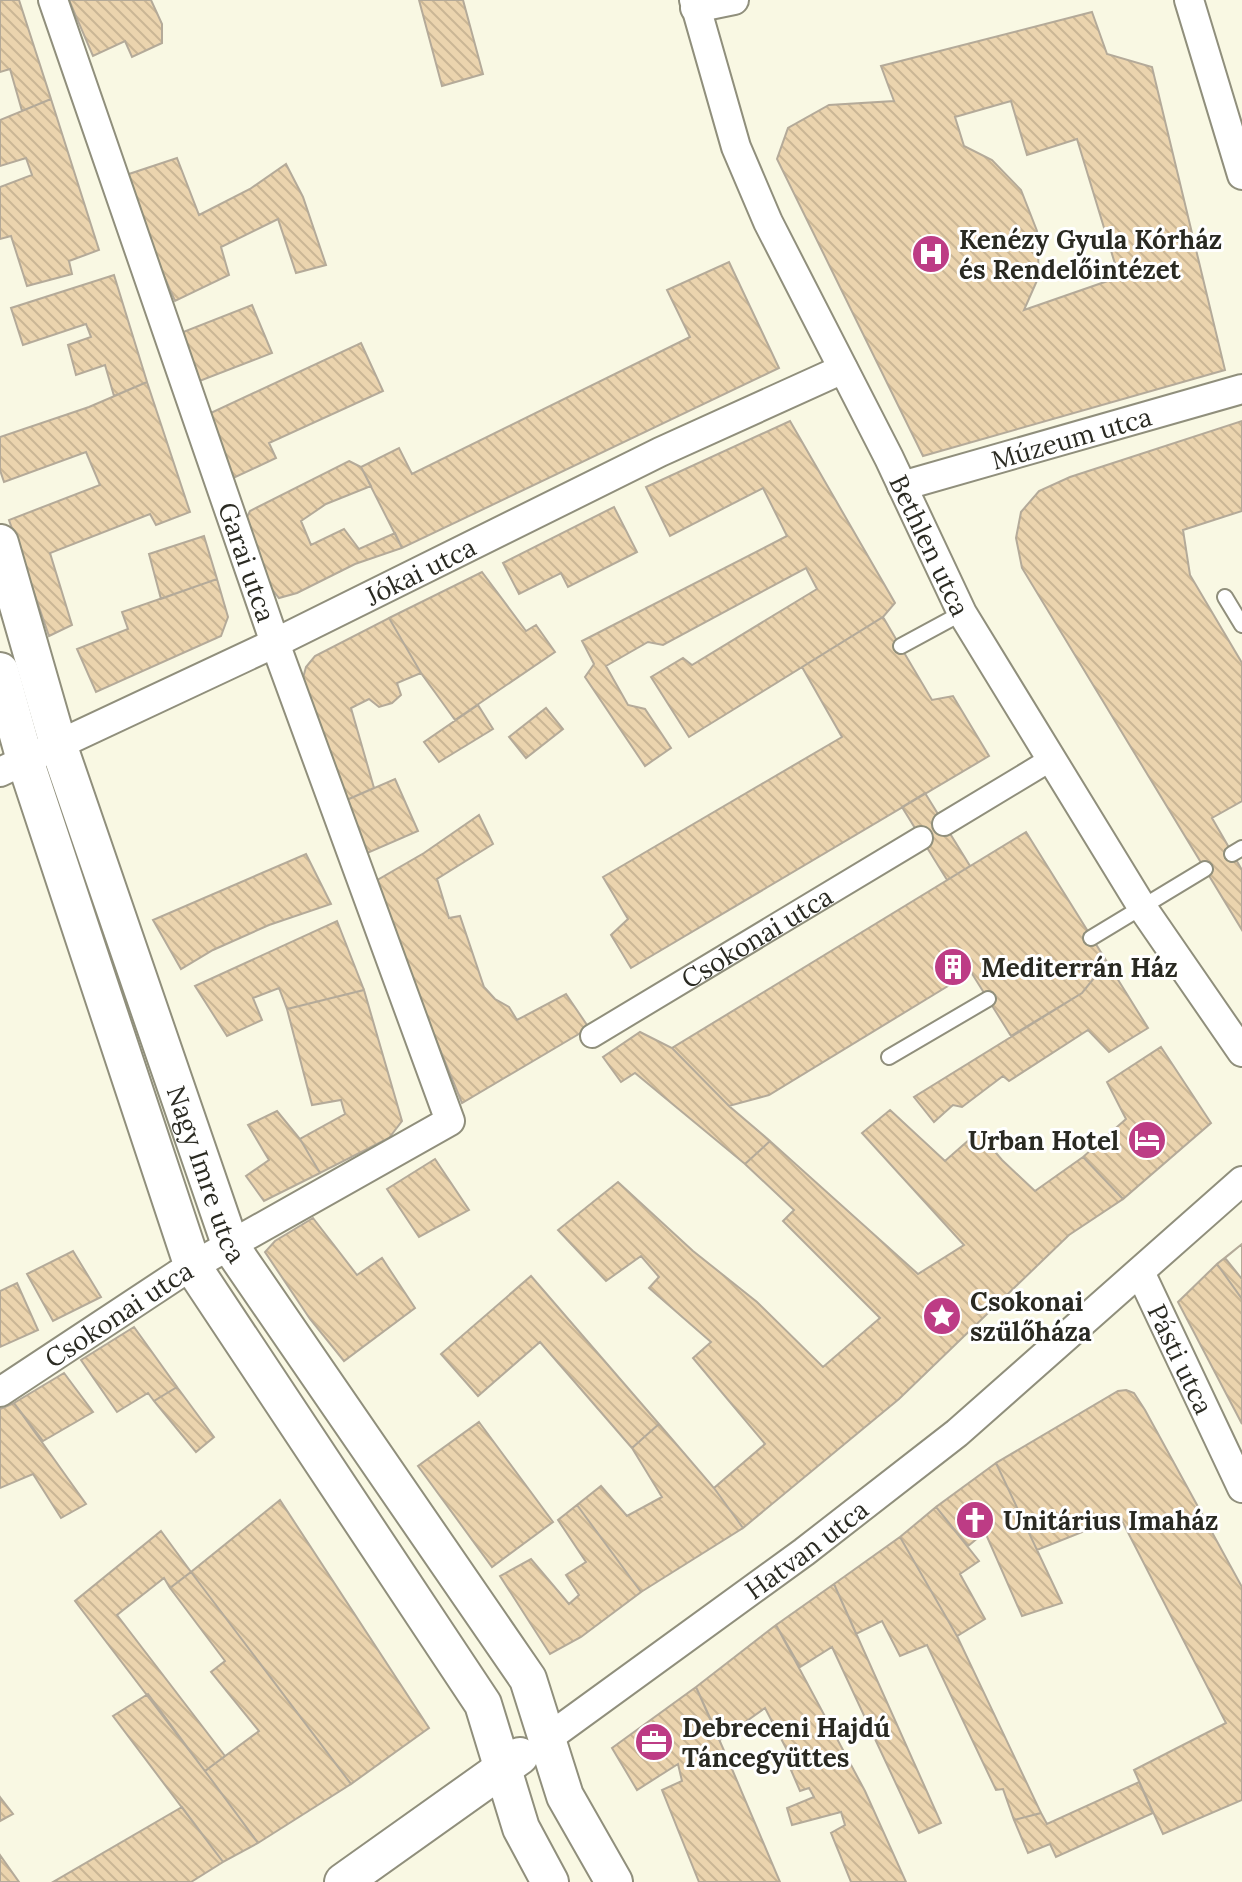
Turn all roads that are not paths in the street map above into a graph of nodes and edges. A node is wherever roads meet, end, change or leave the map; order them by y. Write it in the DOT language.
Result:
graph roads {
  1 [pos="53,0"];
  2 [pos="734,0"];
  3 [pos="1189,0"];
  4 [pos="694,4"];
  5 [pos="1242,175"];
  6 [pos="843,369"];
  7 [pos="1242,389"];
  8 [pos="902,486"];
  9 [pos="0,543"];
  10 [pos="1225,597"];
  11 [pos="962,613"];
  12 [pos="1242,625"];
  13 [pos="275,643"];
  14 [pos="901,646"];
  15 [pos="0,671"];
  16 [pos="58,744"];
  17 [pos="1050,760"];
  18 [pos="13,766"];
  19 [pos="944,824"];
  20 [pos="921,838"];
  21 [pos="1205,869"];
  22 [pos="1142,907"];
  23 [pos="1091,938"];
  24 [pos="988,999"];
  25 [pos="592,1036"];
  26 [pos="1242,1052"];
  27 [pos="889,1057"];
  28 [pos="450,1121"];
  29 [pos="1242,1181"];
  30 [pos="231,1247"];
  31 [pos="193,1267"];
  32 [pos="1140,1272"];
  33 [pos="0,1392"];
  34 [pos="1242,1488"];
  35 [pos="548,1738"];
  36 [pos="503,1768"];
  37 [pos="343,1882"];
  38 [pos="550,1882"];
  39 [pos="614,1882"];
  1 -- 13 [label="street, Garai utca"];
  2 -- 4 [label="street"];
  3 -- 5 [label="street"];
  4 -- 6 [label="street, Bethlen utca"];
  6 -- 8 [label="street, Bethlen utca"];
  6 -- 13 [label="street, Jókai utca"];
  7 -- 8 [label="street, Múzeum utca"];
  8 -- 11 [label="street, Bethlen utca"];
  9 -- 16 [label="street, Nagy Imre utca"];
  10 -- 12 [label="lane"];
  11 -- 14 [label="lane"];
  11 -- 17 [label="street, Bethlen utca"];
  13 -- 16 [label="street, Jókai utca"];
  13 -- 28 [label="street, Garai utca"];
  15 -- 18 [label="street, Nagy Imre utca"];
  16 -- 18 [label="street, Jókai utca"];
  16 -- 30 [label="street, Nagy Imre utca"];
  17 -- 19 [label="street"];
  17 -- 22 [label="street, Bethlen utca"];
  18 -- 31 [label="street, Nagy Imre utca"];
  20 -- 25 [label="street, Csokonai utca"];
  21 -- 22 [label="lane"];
  22 -- 23 [label="lane"];
  22 -- 26 [label="street, Bethlen utca"];
  24 -- 27 [label="lane"];
  28 -- 30 [label="street, Csokonai utca"];
  29 -- 32 [label="street, Hatvan utca"];
  30 -- 31 [label="street, Csokonai utca"];
  30 -- 35 [label="street, Nagy Imre utca"];
  31 -- 33 [label="street, Csokonai utca"];
  31 -- 36 [label="street, Nagy Imre utca"];
  32 -- 34 [label="street, Pásti utca"];
  32 -- 35 [label="street, Hatvan utca"];
  35 -- 36 [label="street, Hatvan utca"];
  35 -- 39 [label="street, Nagy Imre utca"];
  36 -- 37 [label="street, Hatvan utca"];
  36 -- 38 [label="street, Nagy Imre utca"];
}
